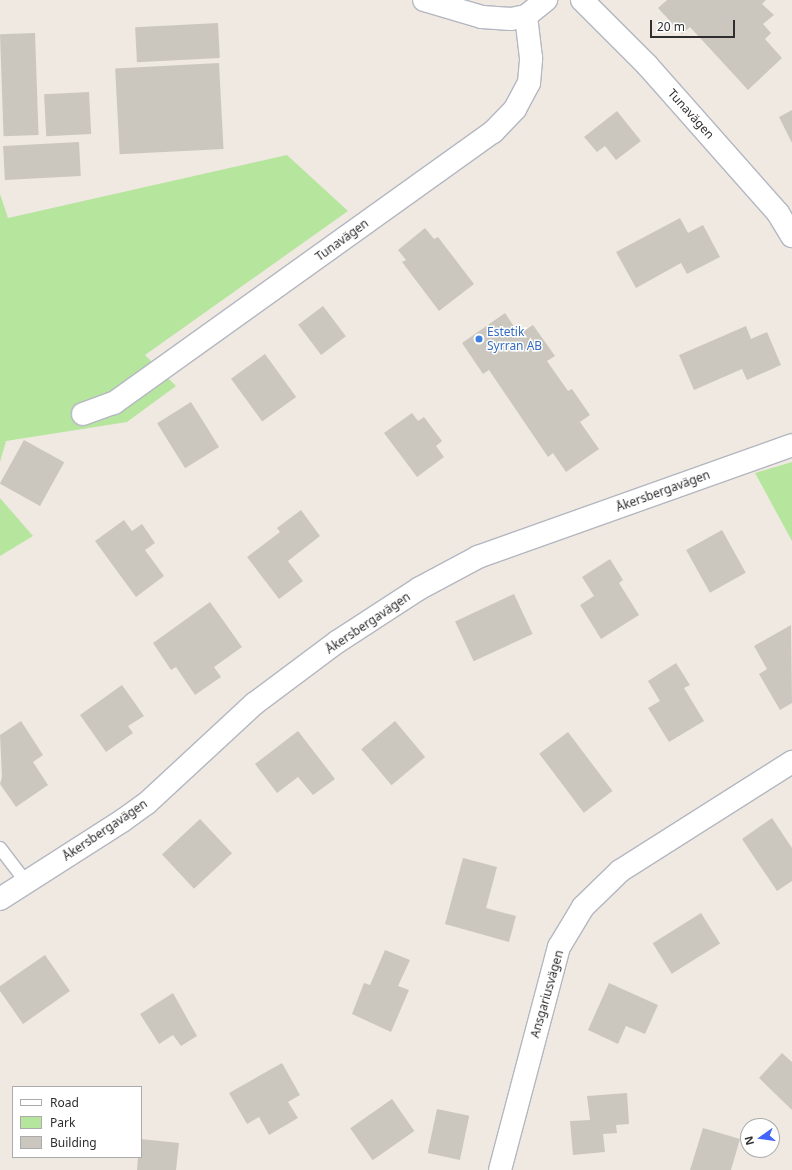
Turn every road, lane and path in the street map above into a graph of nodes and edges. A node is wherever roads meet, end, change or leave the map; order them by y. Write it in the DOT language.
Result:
graph roads {
  1 [pos="424,0"];
  2 [pos="546,0"];
  3 [pos="582,0"];
  4 [pos="526,16"];
  5 [pos="792,236"];
  6 [pos="83,414"];
  7 [pos="792,445"];
  8 [pos="792,762"];
  9 [pos="0,848"];
  10 [pos="26,882"];
  11 [pos="0,899"];
  12 [pos="500,1170"];
  1 -- 4 [label="street"];
  2 -- 4 [label="street"];
  3 -- 5 [label="street, Tunavägen"];
  4 -- 6 [label="street, Tunavägen"];
  7 -- 10 [label="street, Åkersbergavägen"];
  8 -- 12 [label="street, Ansgariusvägen"];
  9 -- 10 [label="lane"];
  10 -- 11 [label="street, Åkersbergavägen"];
}
